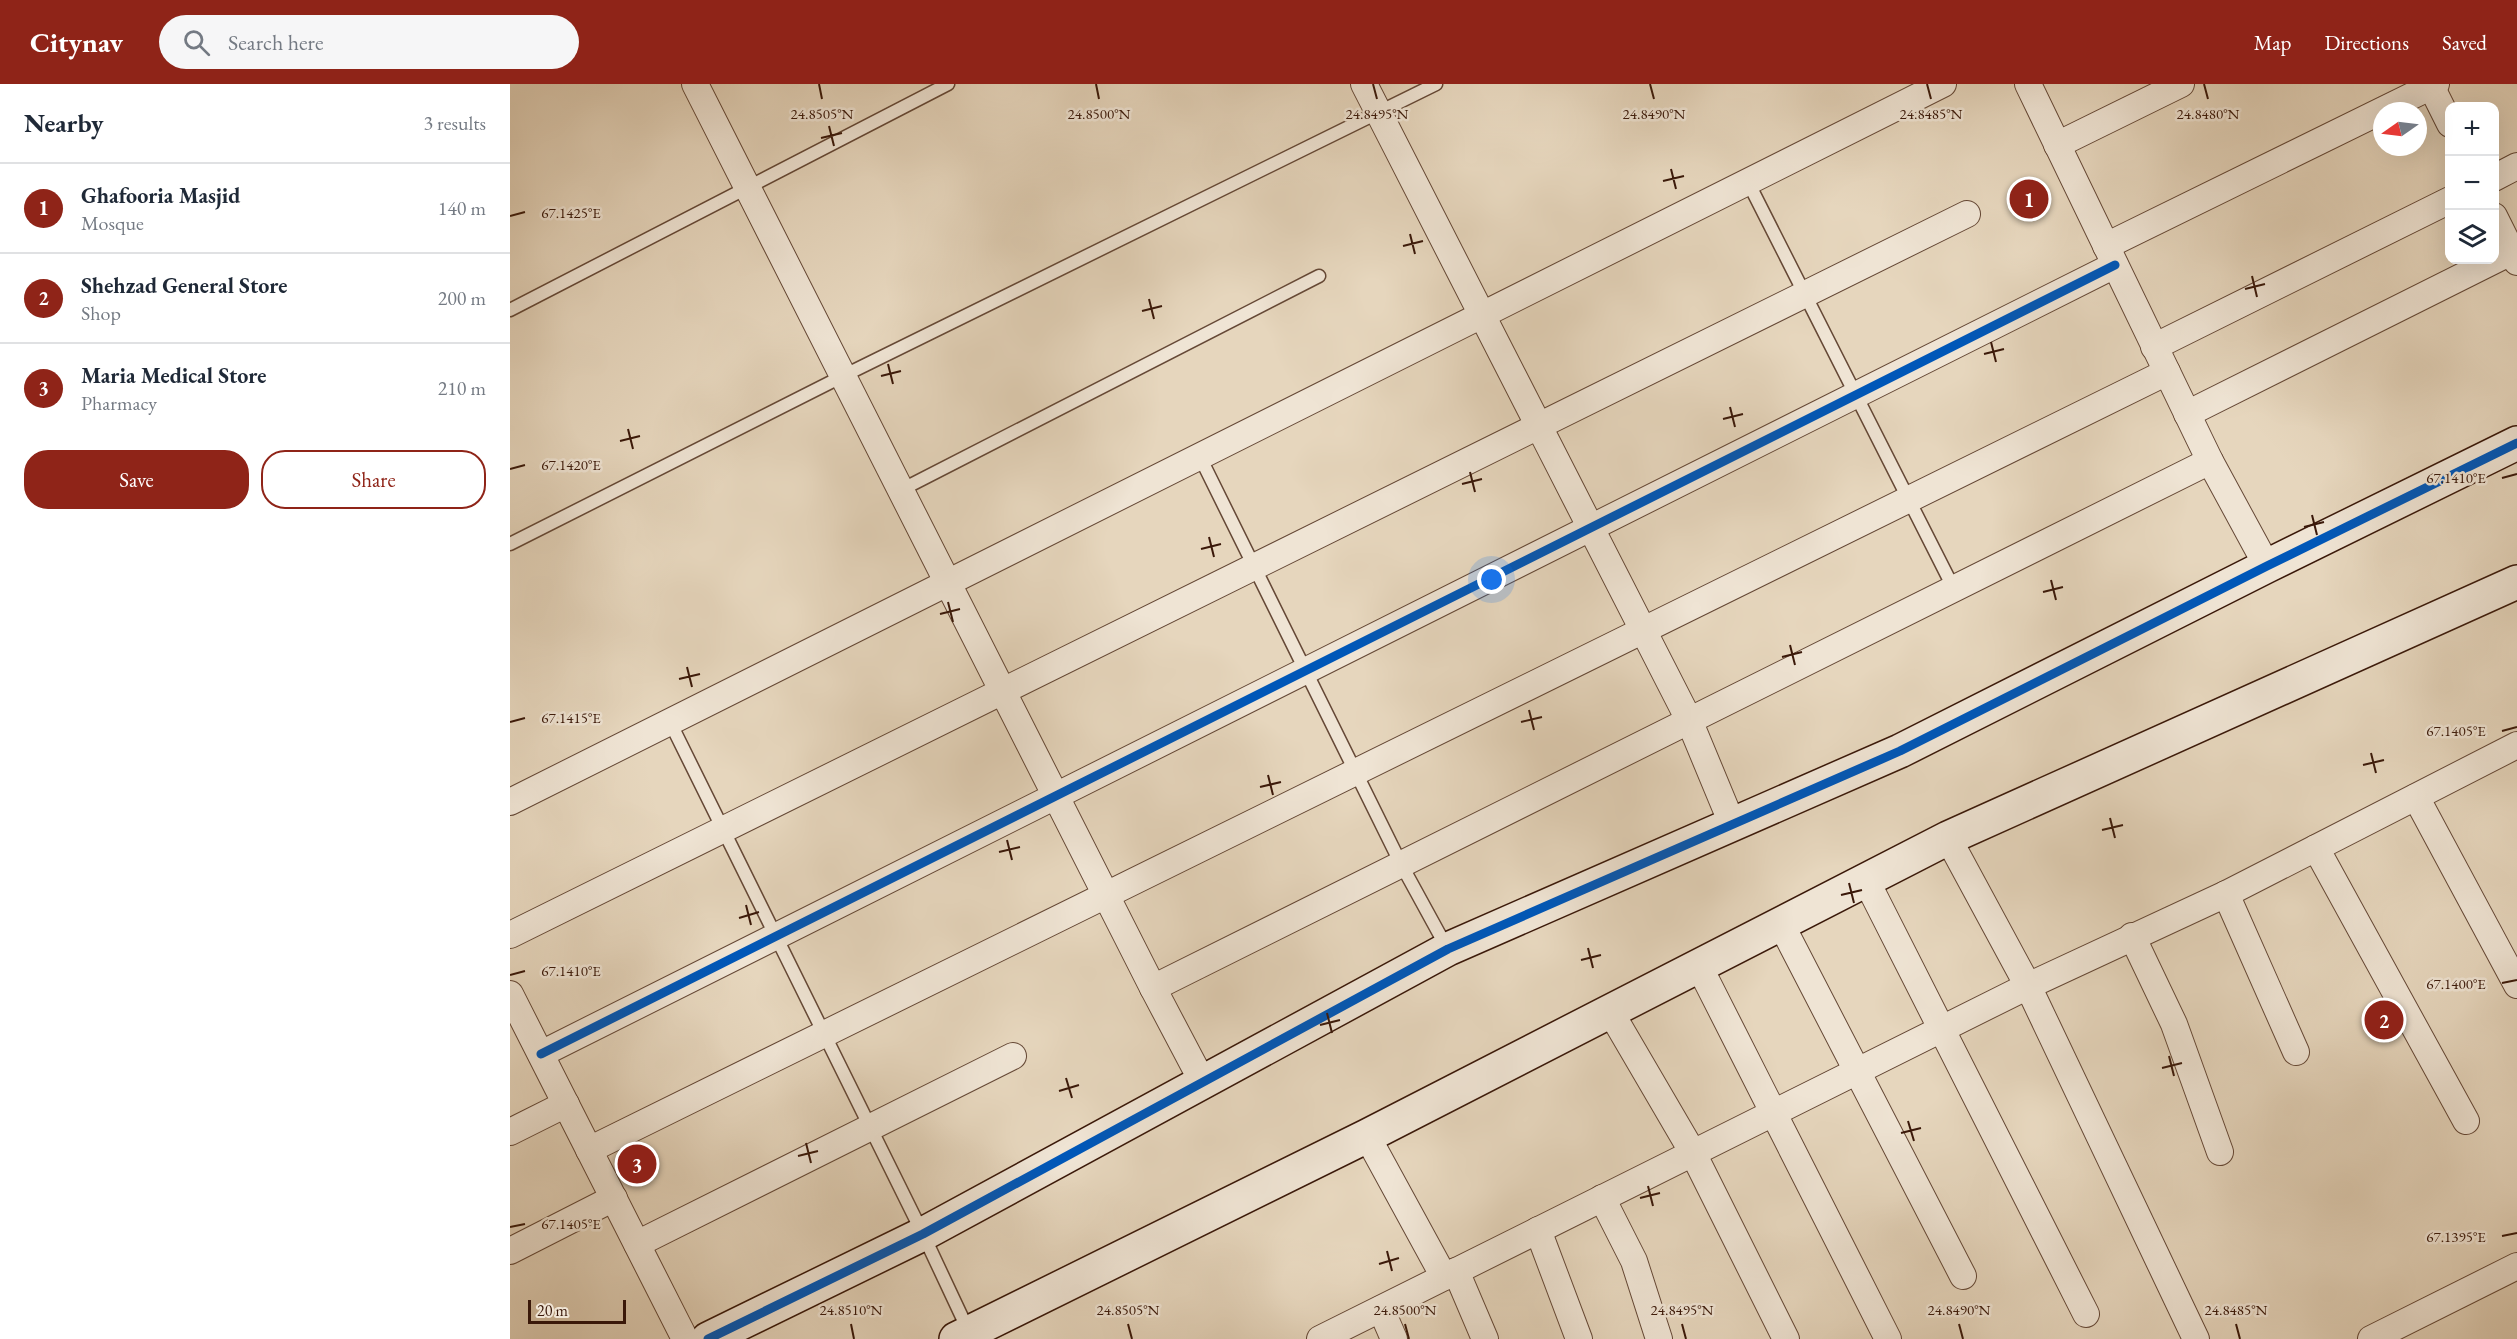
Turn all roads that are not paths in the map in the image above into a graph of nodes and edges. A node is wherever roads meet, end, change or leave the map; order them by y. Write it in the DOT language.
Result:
graph roads {
  1 [pos="695,84"];
  2 [pos="948,84"];
  3 [pos="1364,84"];
  4 [pos="1436,84"];
  5 [pos="1942,84"];
  6 [pos="2028,84"];
  7 [pos="2181,84"];
  8 [pos="2432,85"];
  9 [pos="1379,112"];
  10 [pos="2445,113"];
  11 [pos="2057,145"];
  12 [pos="2517,166"];
  13 [pos="2499,175"];
  14 [pos="1748,182"];
  15 [pos="748,188"];
  16 [pos="2445,202"];
  17 [pos="1967,214"];
  18 [pos="2499,225"];
  19 [pos="2515,254"];
  20 [pos="2111,255"];
  21 [pos="1319,276"];
  22 [pos="1804,294"];
  23 [pos="510,310"];
  24 [pos="1483,315"];
  25 [pos="2154,347"];
  26 [pos="2167,372"];
  27 [pos="843,376"];
  28 [pos="1856,395"];
  29 [pos="2187,414"];
  30 [pos="1539,425"];
  31 [pos="2517,444"];
  32 [pos="1200,457"];
  33 [pos="2210,461"];
  34 [pos="901,490"];
  35 [pos="1909,499"];
  36 [pos="1591,528"];
  37 [pos="510,544"];
  38 [pos="2267,566"];
  39 [pos="1254,567"];
  40 [pos="2517,582"];
  41 [pos="948,583"];
  42 [pos="1954,589"];
  43 [pos="1643,630"];
  44 [pos="1306,671"];
  45 [pos="1003,691"];
  46 [pos="1689,720"];
  47 [pos="670,722"];
  48 [pos="2517,745"];
  49 [pos="1356,772"];
  50 [pos="1056,796"];
  51 [pos="2416,797"];
  52 [pos="510,802"];
  53 [pos="1734,826"];
  54 [pos="723,829"];
  55 [pos="1948,838"];
  56 [pos="2316,848"];
  57 [pos="1401,864"];
  58 [pos="1866,880"];
  59 [pos="2226,894"];
  60 [pos="1106,895"];
  61 [pos="1781,924"];
  62 [pos="510,935"];
  63 [pos="776,936"];
  64 [pos="2132,936"];
  65 [pos="1448,949"];
  66 [pos="1699,966"];
  67 [pos="2517,985"];
  68 [pos="2028,986"];
  69 [pos="1153,988"];
  70 [pos="512,1004"];
  71 [pos="1610,1011"];
  72 [pos="1941,1029"];
  73 [pos="824,1034"];
  74 [pos="2296,1052"];
  75 [pos="541,1054"];
  76 [pos="1013,1056"];
  77 [pos="1857,1073"];
  78 [pos="1202,1081"];
  79 [pos="566,1104"];
  80 [pos="1774,1113"];
  81 [pos="2466,1121"];
  82 [pos="870,1127"];
  83 [pos="510,1132"];
  84 [pos="1367,1136"];
  85 [pos="589,1150"];
  86 [pos="2220,1152"];
  87 [pos="1693,1153"];
  88 [pos="614,1197"];
  89 [pos="1602,1198"];
  90 [pos="1538,1230"];
  91 [pos="923,1234"];
  92 [pos="637,1244"];
  93 [pos="510,1251"];
  94 [pos="2517,1266"];
  95 [pos="1450,1274"];
  96 [pos="1963,1276"];
  97 [pos="1381,1309"];
  98 [pos="2086,1314"];
  99 [pos="962,1336"];
  100 [pos="685,1339"];
  101 [pos="708,1339"];
  102 [pos="1320,1339"];
  103 [pos="1394,1339"];
  104 [pos="1485,1339"];
  105 [pos="1579,1339"];
  106 [pos="1659,1339"];
  107 [pos="1786,1339"];
  108 [pos="1888,1339"];
  109 [pos="2196,1339"];
  110 [pos="2371,1339"];
  1 -- 15 [label="street"];
  2 -- 15 [label="lane"];
  3 -- 9 [label="street"];
  4 -- 9 [label="lane"];
  5 -- 14 [label="street"];
  6 -- 11 [label="street"];
  7 -- 11 [label="street"];
  8 -- 10 [label="street"];
  8 -- 20 [label="street"];
  9 -- 24 [label="street"];
  9 -- 27 [label="lane"];
  11 -- 20 [label="street"];
  12 -- 13 [label="street"];
  14 -- 22 [label="lane"];
  14 -- 24 [label="street"];
  15 -- 23 [label="lane"];
  15 -- 27 [label="street"];
  16 -- 25 [label="street"];
  17 -- 22 [label="street"];
  18 -- 19 [label="street"];
  19 -- 29 [label="street"];
  20 -- 25 [label="street"];
  20 -- 28 [label="street"];
  21 -- 34 [label="lane"];
  22 -- 28 [label="lane"];
  22 -- 30 [label="street"];
  24 -- 30 [label="street"];
  24 -- 32 [label="street"];
  25 -- 26 [label="street"];
  26 -- 29 [label="street"];
  26 -- 35 [label="street"];
  27 -- 34 [label="street"];
  27 -- 37 [label="lane"];
  28 -- 35 [label="lane"];
  28 -- 36 [label="street"];
  29 -- 33 [label="street"];
  30 -- 36 [label="street"];
  30 -- 39 [label="street"];
  31 -- 38 [label="street"];
  32 -- 39 [label="lane"];
  32 -- 41 [label="street"];
  33 -- 38 [label="street"];
  33 -- 42 [label="street"];
  34 -- 41 [label="street"];
  35 -- 42 [label="lane"];
  35 -- 43 [label="street"];
  36 -- 43 [label="street"];
  36 -- 44 [label="street"];
  38 -- 53 [label="street"];
  39 -- 44 [label="lane"];
  39 -- 45 [label="street"];
  40 -- 55 [label="street"];
  41 -- 45 [label="street"];
  41 -- 47 [label="street"];
  42 -- 46 [label="street"];
  43 -- 46 [label="street"];
  43 -- 49 [label="street"];
  44 -- 49 [label="lane"];
  44 -- 50 [label="street"];
  45 -- 50 [label="street"];
  45 -- 54 [label="street"];
  46 -- 53 [label="street"];
  46 -- 57 [label="street"];
  47 -- 52 [label="street"];
  47 -- 54 [label="lane"];
  48 -- 51 [label="street"];
  49 -- 57 [label="lane"];
  49 -- 60 [label="street"];
  50 -- 60 [label="street"];
  50 -- 63 [label="street"];
  51 -- 56 [label="street"];
  51 -- 67 [label="street"];
  53 -- 65 [label="street"];
  54 -- 62 [label="street"];
  54 -- 63 [label="lane"];
  55 -- 58 [label="street"];
  55 -- 68 [label="street"];
  56 -- 59 [label="street"];
  56 -- 81 [label="street"];
  57 -- 65 [label="lane"];
  57 -- 69 [label="street"];
  58 -- 61 [label="street"];
  58 -- 72 [label="street"];
  59 -- 64 [label="street"];
  59 -- 74 [label="street"];
  60 -- 69 [label="street"];
  60 -- 73 [label="street"];
  61 -- 66 [label="street"];
  61 -- 77 [label="street"];
  63 -- 73 [label="lane"];
  63 -- 75 [label="street"];
  64 -- 68 [label="street"];
  64 -- 86 [label="street"];
  65 -- 78 [label="street"];
  66 -- 71 [label="street"];
  66 -- 80 [label="street"];
  68 -- 72 [label="street"];
  68 -- 109 [label="street"];
  69 -- 78 [label="street"];
  70 -- 75 [label="street"];
  71 -- 84 [label="street"];
  71 -- 87 [label="street"];
  72 -- 77 [label="street"];
  72 -- 98 [label="street"];
  73 -- 82 [label="lane"];
  73 -- 85 [label="street"];
  75 -- 79 [label="street"];
  76 -- 82 [label="street"];
  77 -- 80 [label="street"];
  77 -- 96 [label="street"];
  78 -- 91 [label="street"];
  79 -- 83 [label="street"];
  79 -- 85 [label="street"];
  80 -- 87 [label="street"];
  80 -- 108 [label="street"];
  82 -- 91 [label="lane"];
  82 -- 92 [label="street"];
  84 -- 95 [label="street"];
  84 -- 99 [label="street"];
  85 -- 88 [label="street"];
  87 -- 89 [label="street"];
  87 -- 107 [label="street"];
  88 -- 92 [label="street"];
  88 -- 93 [label="street"];
  89 -- 90 [label="street"];
  89 -- 106 [label="street"];
  90 -- 95 [label="street"];
  90 -- 105 [label="street"];
  91 -- 99 [label="lane"];
  91 -- 101 [label="street"];
  92 -- 100 [label="street"];
  94 -- 110 [label="street"];
  95 -- 97 [label="street"];
  95 -- 104 [label="street"];
  97 -- 102 [label="street"];
  97 -- 103 [label="street"];
}
